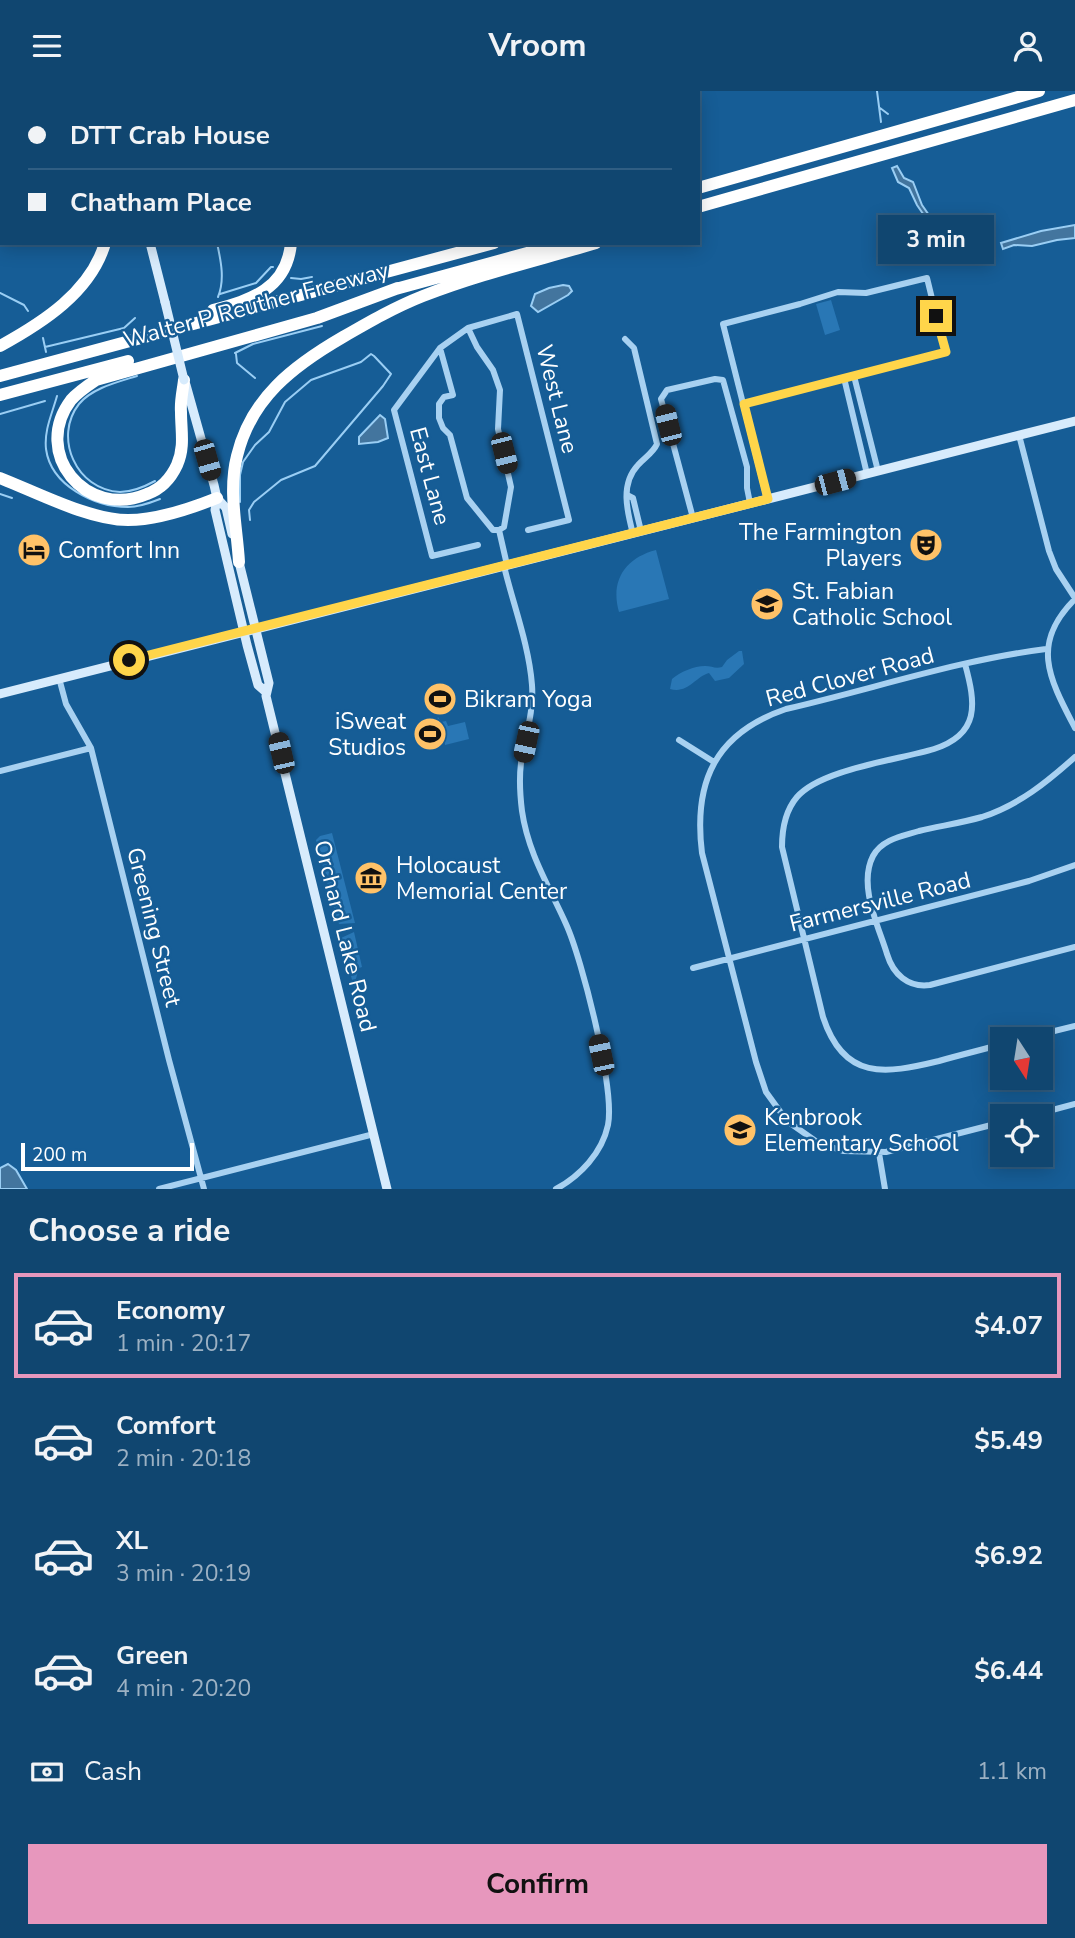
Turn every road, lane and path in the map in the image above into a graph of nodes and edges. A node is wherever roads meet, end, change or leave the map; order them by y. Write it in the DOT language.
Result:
graph roads {
  1 [pos="1039,91"];
  2 [pos="1075,100"];
  3 [pos="761,171"];
  4 [pos="700,180"];
  5 [pos="700,187"];
  6 [pos="700,209"];
  7 [pos="104,245"];
  8 [pos="151,245"];
  9 [pos="291,245"];
  10 [pos="487,245"];
  11 [pos="557,245"];
  12 [pos="589,245"];
  13 [pos="398,288"];
  14 [pos="468,328"];
  15 [pos="453,338"];
  16 [pos="625,339"];
  17 [pos="0,346"];
  18 [pos="440,348"];
  19 [pos="0,369"];
  20 [pos="0,376"];
  21 [pos="854,376"];
  22 [pos="844,378"];
  23 [pos="184,380"];
  24 [pos="0,395"];
  25 [pos="744,404"];
  26 [pos="1075,421"];
  27 [pos="1019,435"];
  28 [pos="878,471"];
  29 [pos="867,474"];
  30 [pos="0,478"];
  31 [pos="217,498"];
  32 [pos="768,499"];
  33 [pos="750,503"];
  34 [pos="693,518"];
  35 [pos="499,530"];
  36 [pos="528,530"];
  37 [pos="637,533"];
  38 [pos="478,545"];
  39 [pos="239,562"];
  40 [pos="505,565"];
  41 [pos="1075,599"];
  42 [pos="255,628"];
  43 [pos="243,630"];
  44 [pos="1046,649"];
  45 [pos="965,664"];
  46 [pos="59,678"];
  47 [pos="266,692"];
  48 [pos="0,694"];
  49 [pos="1075,728"];
  50 [pos="679,740"];
  51 [pos="91,748"];
  52 [pos="1075,757"];
  53 [pos="714,762"];
  54 [pos="0,771"];
  55 [pos="1075,865"];
  56 [pos="876,921"];
  57 [pos="804,940"];
  58 [pos="1075,947"];
  59 [pos="729,958"];
  60 [pos="693,968"];
  61 [pos="1075,1026"];
  62 [pos="1054,1031"];
  63 [pos="990,1047"];
  64 [pos="1075,1104"];
  65 [pos="1053,1110"];
  66 [pos="990,1125"];
  67 [pos="374,1134"];
  68 [pos="879,1153"];
  69 [pos="201,1179"];
  70 [pos="159,1189"];
  71 [pos="204,1189"];
  72 [pos="387,1189"];
  73 [pos="555,1189"];
  74 [pos="885,1189"];
  1 -- 3 [label="highway"];
  2 -- 6 [label="highway"];
  3 -- 4 [label="highway"];
  3 -- 5 [label="highway"];
  7 -- 17 [label="highway"];
  8 -- 23 [label="main road, Orchard Lake Road, bridge"];
  9 -- 19 [label="highway"];
  10 -- 20 [label="highway, Walter P Reuther Freeway"];
  11 -- 13 [label="highway, Walter P Reuther Freeway"];
  12 -- 39 [label="highway"];
  13 -- 23 [label="highway"];
  13 -- 24 [label="highway, Walter P Reuther Freeway"];
  14 -- 15 [label="street, West Lane"];
  14 -- 35 [label="street"];
  14 -- 36 [label="street, West Lane"];
  15 -- 18 [label="street, East Lane"];
  16 -- 37 [label="street"];
  18 -- 35 [label="street"];
  18 -- 38 [label="street, East Lane"];
  21 -- 22 [label="street"];
  21 -- 25 [label="street"];
  21 -- 28 [label="street"];
  22 -- 25 [label="street"];
  22 -- 29 [label="street"];
  23 -- 31 [label="main road, Orchard Lake Road"];
  25 -- 32 [label="street"];
  26 -- 27 [label="main road"];
  27 -- 28 [label="main road"];
  27 -- 41 [label="street"];
  28 -- 29 [label="main road"];
  29 -- 32 [label="main road"];
  30 -- 31 [label="highway"];
  31 -- 39 [label="main road, Orchard Lake Road"];
  31 -- 43 [label="main road, Orchard Lake Road"];
  32 -- 33 [label="main road"];
  33 -- 34 [label="main road"];
  33 -- 34 [label="street"];
  34 -- 37 [label="main road"];
  35 -- 40 [label="street"];
  37 -- 40 [label="main road"];
  39 -- 42 [label="main road, Orchard Lake Road"];
  40 -- 42 [label="main road"];
  40 -- 73 [label="street"];
  41 -- 44 [label="street"];
  42 -- 43 [label="main road"];
  42 -- 47 [label="main road, Orchard Lake Road"];
  43 -- 46 [label="main road"];
  43 -- 47 [label="main road, Orchard Lake Road"];
  44 -- 45 [label="street, Red Clover Road"];
  44 -- 49 [label="street"];
  45 -- 53 [label="street, Red Clover Road"];
  45 -- 57 [label="street"];
  46 -- 48 [label="main road"];
  46 -- 51 [label="street, Greening Street"];
  47 -- 67 [label="main road, Orchard Lake Road"];
  50 -- 53 [label="street"];
  51 -- 54 [label="street"];
  51 -- 69 [label="street, Greening Street"];
  52 -- 56 [label="street"];
  53 -- 59 [label="street, Red Clover Road"];
  55 -- 56 [label="street, Farmersville Road"];
  56 -- 57 [label="street, Farmersville Road"];
  56 -- 58 [label="street"];
  57 -- 59 [label="street, Farmersville Road"];
  57 -- 63 [label="street"];
  59 -- 60 [label="street, Farmersville Road"];
  59 -- 68 [label="street, Red Clover Road"];
  61 -- 62 [label="street"];
  64 -- 65 [label="street"];
  66 -- 68 [label="street, Red Clover Road"];
  67 -- 69 [label="street"];
  67 -- 72 [label="main road, Orchard Lake Road"];
  68 -- 74 [label="street"];
  69 -- 70 [label="street"];
  69 -- 71 [label="street, Greening Street"];
}
